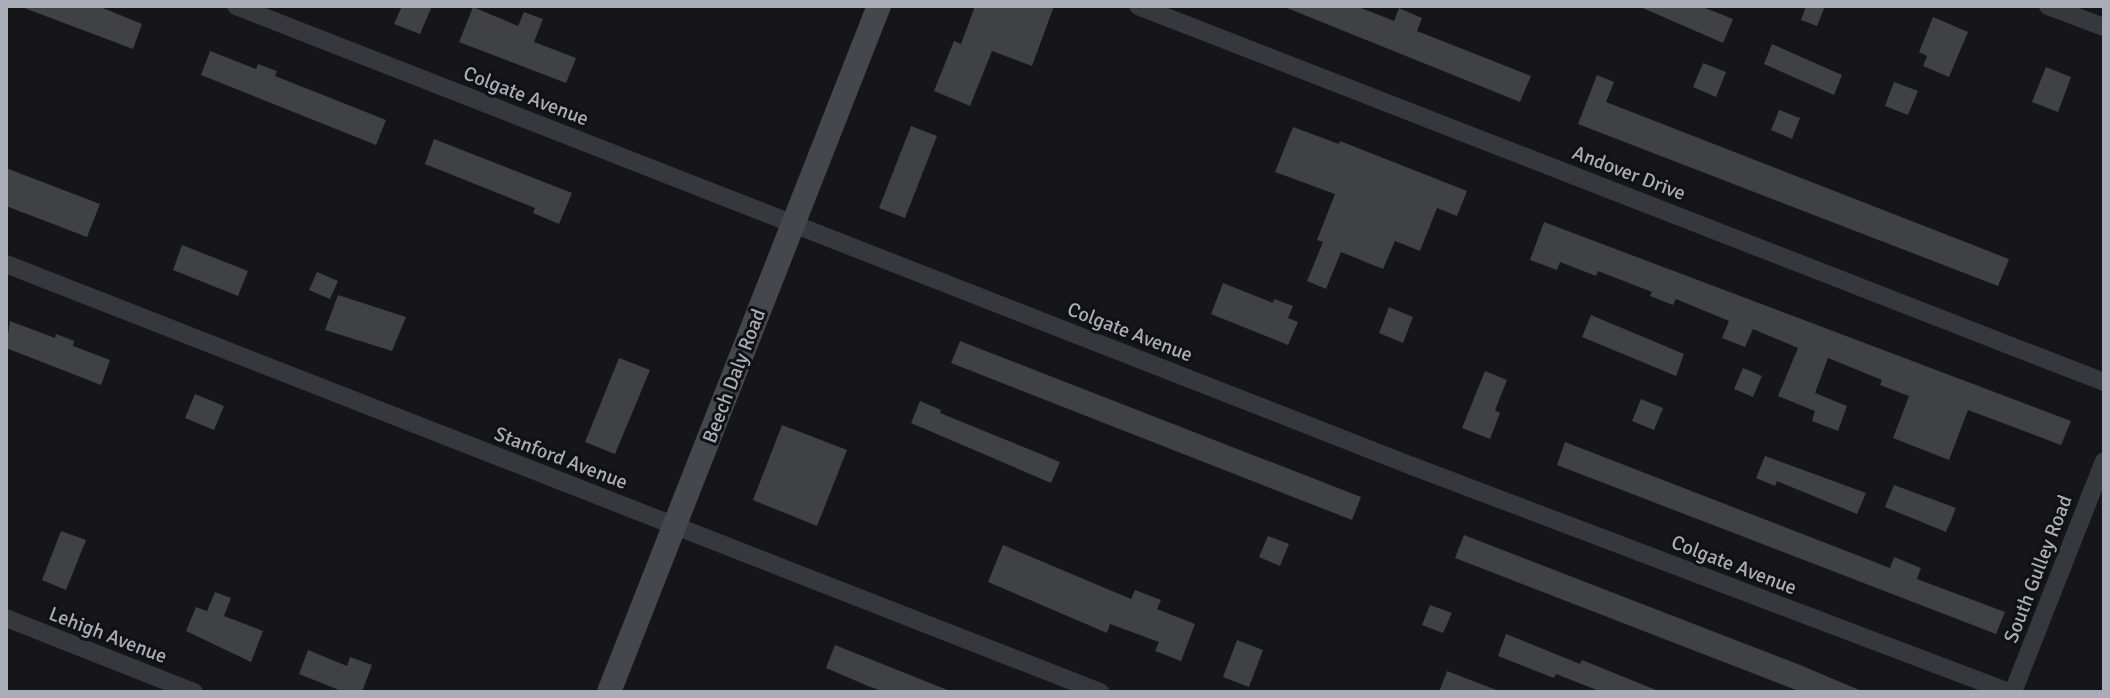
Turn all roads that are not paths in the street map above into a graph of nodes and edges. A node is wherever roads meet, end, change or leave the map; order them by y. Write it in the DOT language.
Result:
graph roads {
  1 [pos="236,6"];
  2 [pos="879,6"];
  3 [pos="1138,6"];
  4 [pos="2048,6"];
  5 [pos="2104,27"];
  6 [pos="793,225"];
  7 [pos="6,264"];
  8 [pos="2104,382"];
  9 [pos="2104,461"];
  10 [pos="674,526"];
  11 [pos="6,618"];
  12 [pos="194,692"];
  13 [pos="609,692"];
  14 [pos="1100,692"];
  15 [pos="2011,692"];
  1 -- 6 [label="street, Colgate Avenue"];
  2 -- 6 [label="main road, Beech Daly Road"];
  3 -- 8 [label="street, Andover Drive"];
  4 -- 5 [label="street"];
  6 -- 10 [label="main road, Beech Daly Road"];
  6 -- 15 [label="street, Colgate Avenue"];
  7 -- 10 [label="street, Stanford Avenue"];
  9 -- 15 [label="street, South Gulley Road"];
  10 -- 13 [label="main road, Beech Daly Road"];
  10 -- 14 [label="street, Stanford Avenue"];
  11 -- 12 [label="street, Lehigh Avenue"];
}
